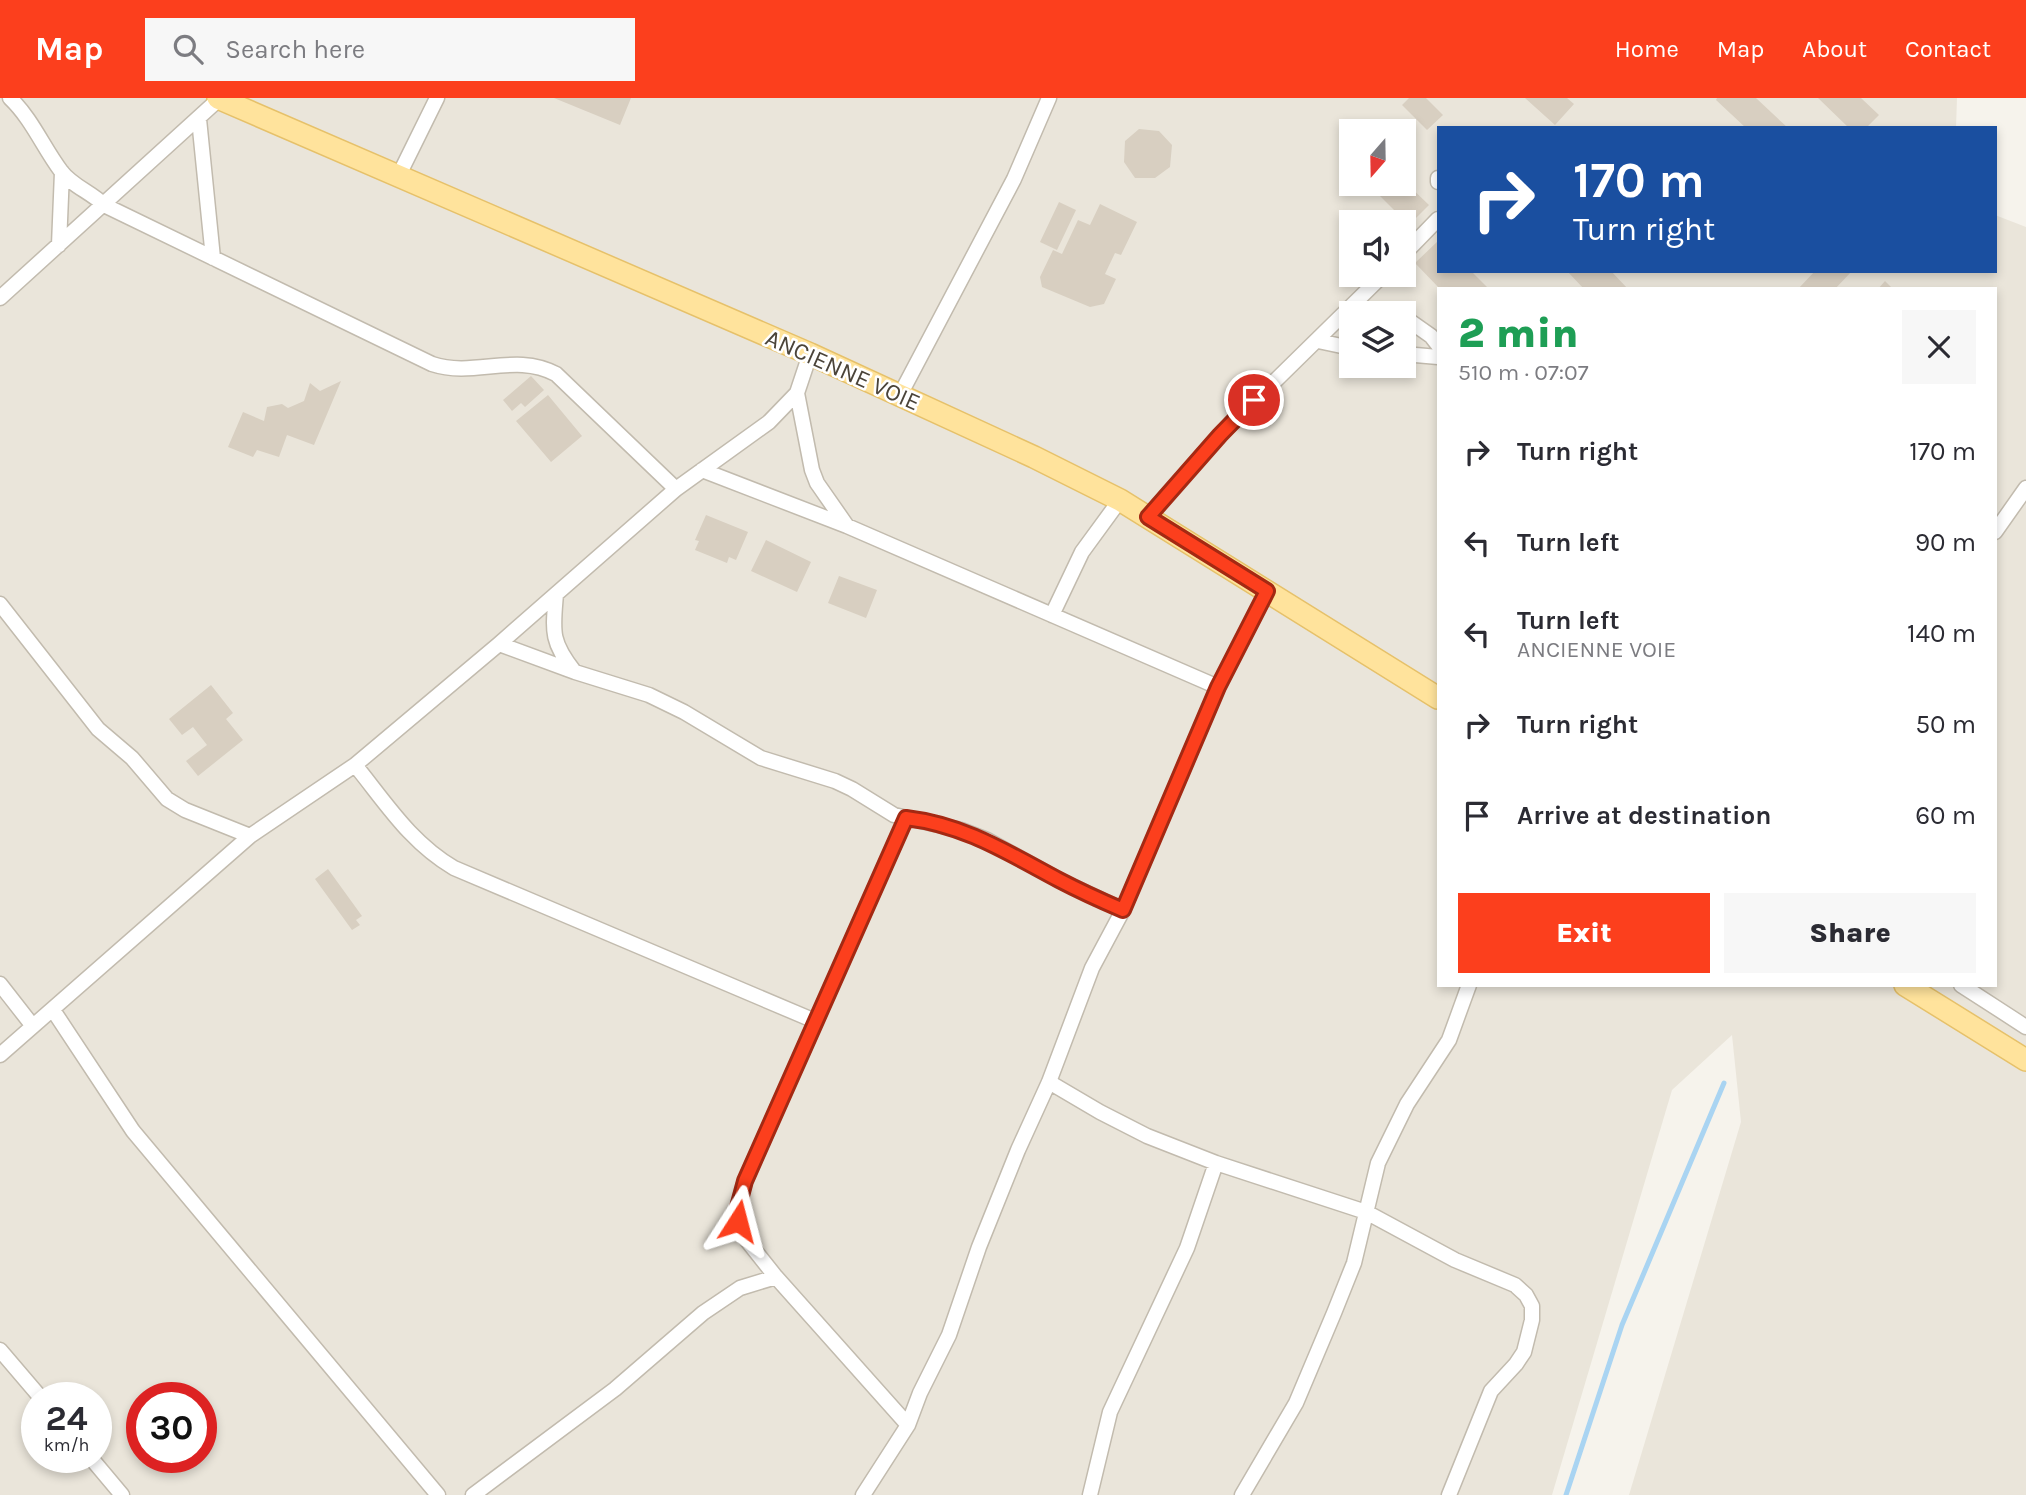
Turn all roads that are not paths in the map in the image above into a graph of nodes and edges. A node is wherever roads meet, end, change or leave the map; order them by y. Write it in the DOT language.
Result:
graph roads {
  1 [pos="10,98"];
  2 [pos="218,98"];
  3 [pos="438,98"];
  4 [pos="1049,98"];
  5 [pos="199,119"];
  6 [pos="62,172"];
  7 [pos="398,177"];
  8 [pos="104,205"];
  9 [pos="1437,220"];
  10 [pos="1416,242"];
  11 [pos="59,245"];
  12 [pos="213,258"];
  13 [pos="1371,287"];
  14 [pos="0,298"];
  15 [pos="1357,301"];
  16 [pos="1339,319"];
  17 [pos="1416,324"];
  18 [pos="1318,341"];
  19 [pos="1437,344"];
  20 [pos="1339,345"];
  21 [pos="810,354"];
  22 [pos="1416,355"];
  23 [pos="1437,357"];
  24 [pos="797,393"];
  25 [pos="900,395"];
  26 [pos="702,470"];
  27 [pos="2026,488"];
  28 [pos="676,489"];
  29 [pos="1120,500"];
  30 [pos="1148,517"];
  31 [pos="846,526"];
  32 [pos="1997,529"];
  33 [pos="1267,591"];
  34 [pos="556,594"];
  35 [pos="0,604"];
  36 [pos="1052,615"];
  37 [pos="499,643"];
  38 [pos="575,672"];
  39 [pos="1218,687"];
  40 [pos="1437,697"];
  41 [pos="355,765"];
  42 [pos="906,818"];
  43 [pos="250,836"];
  44 [pos="1123,910"];
  45 [pos="0,984"];
  46 [pos="1468,987"];
  47 [pos="1908,987"];
  48 [pos="1964,987"];
  49 [pos="53,1010"];
  50 [pos="815,1021"];
  51 [pos="32,1025"];
  52 [pos="2026,1027"];
  53 [pos="0,1055"];
  54 [pos="2026,1060"];
  55 [pos="1049,1082"];
  56 [pos="1216,1163"];
  57 [pos="1366,1212"];
  58 [pos="776,1278"];
  59 [pos="0,1350"];
  60 [pos="27,1382"];
  61 [pos="908,1425"];
  62 [pos="104,1473"];
  63 [pos="122,1495"];
  64 [pos="438,1495"];
  65 [pos="473,1495"];
  66 [pos="863,1495"];
  67 [pos="1090,1495"];
  68 [pos="1242,1495"];
  69 [pos="1449,1495"];
  1 -- 6 [label="street"];
  2 -- 5 [label="street"];
  2 -- 7 [label="main road, ANCIENNE VOIE"];
  3 -- 7 [label="street"];
  4 -- 25 [label="street"];
  5 -- 8 [label="street"];
  5 -- 12 [label="street"];
  6 -- 8 [label="street"];
  6 -- 11 [label="street"];
  7 -- 21 [label="main road, ANCIENNE VOIE"];
  8 -- 11 [label="street"];
  8 -- 12 [label="street"];
  9 -- 10 [label="street"];
  11 -- 14 [label="street"];
  12 -- 28 [label="street"];
  13 -- 15 [label="street"];
  16 -- 18 [label="street"];
  17 -- 19 [label="street"];
  18 -- 20 [label="street"];
  18 -- 30 [label="street"];
  21 -- 24 [label="street"];
  21 -- 25 [label="main road, ANCIENNE VOIE"];
  22 -- 23 [label="street"];
  24 -- 26 [label="street"];
  24 -- 31 [label="street"];
  25 -- 29 [label="main road, ANCIENNE VOIE"];
  26 -- 28 [label="street"];
  26 -- 31 [label="street"];
  27 -- 32 [label="street"];
  28 -- 34 [label="street"];
  29 -- 30 [label="main road, ANCIENNE VOIE"];
  29 -- 36 [label="street"];
  30 -- 33 [label="main road, ANCIENNE VOIE"];
  31 -- 36 [label="street"];
  33 -- 39 [label="street"];
  33 -- 40 [label="main road, ANCIENNE VOIE"];
  34 -- 37 [label="street"];
  34 -- 38 [label="street"];
  35 -- 43 [label="street"];
  36 -- 39 [label="street"];
  37 -- 38 [label="street"];
  37 -- 41 [label="street"];
  38 -- 42 [label="street"];
  39 -- 44 [label="street"];
  41 -- 43 [label="street"];
  41 -- 50 [label="street"];
  42 -- 44 [label="street"];
  42 -- 50 [label="street"];
  43 -- 49 [label="street"];
  44 -- 55 [label="street"];
  45 -- 51 [label="street"];
  46 -- 57 [label="street"];
  47 -- 54 [label="main road"];
  48 -- 52 [label="street"];
  49 -- 51 [label="street"];
  49 -- 64 [label="street"];
  50 -- 58 [label="street"];
  51 -- 53 [label="street"];
  55 -- 56 [label="street"];
  55 -- 61 [label="street"];
  56 -- 57 [label="street"];
  56 -- 67 [label="street"];
  57 -- 68 [label="street"];
  57 -- 69 [label="street"];
  58 -- 61 [label="street"];
  58 -- 65 [label="street"];
  59 -- 60 [label="street"];
  61 -- 66 [label="street"];
  62 -- 63 [label="street"];
}
